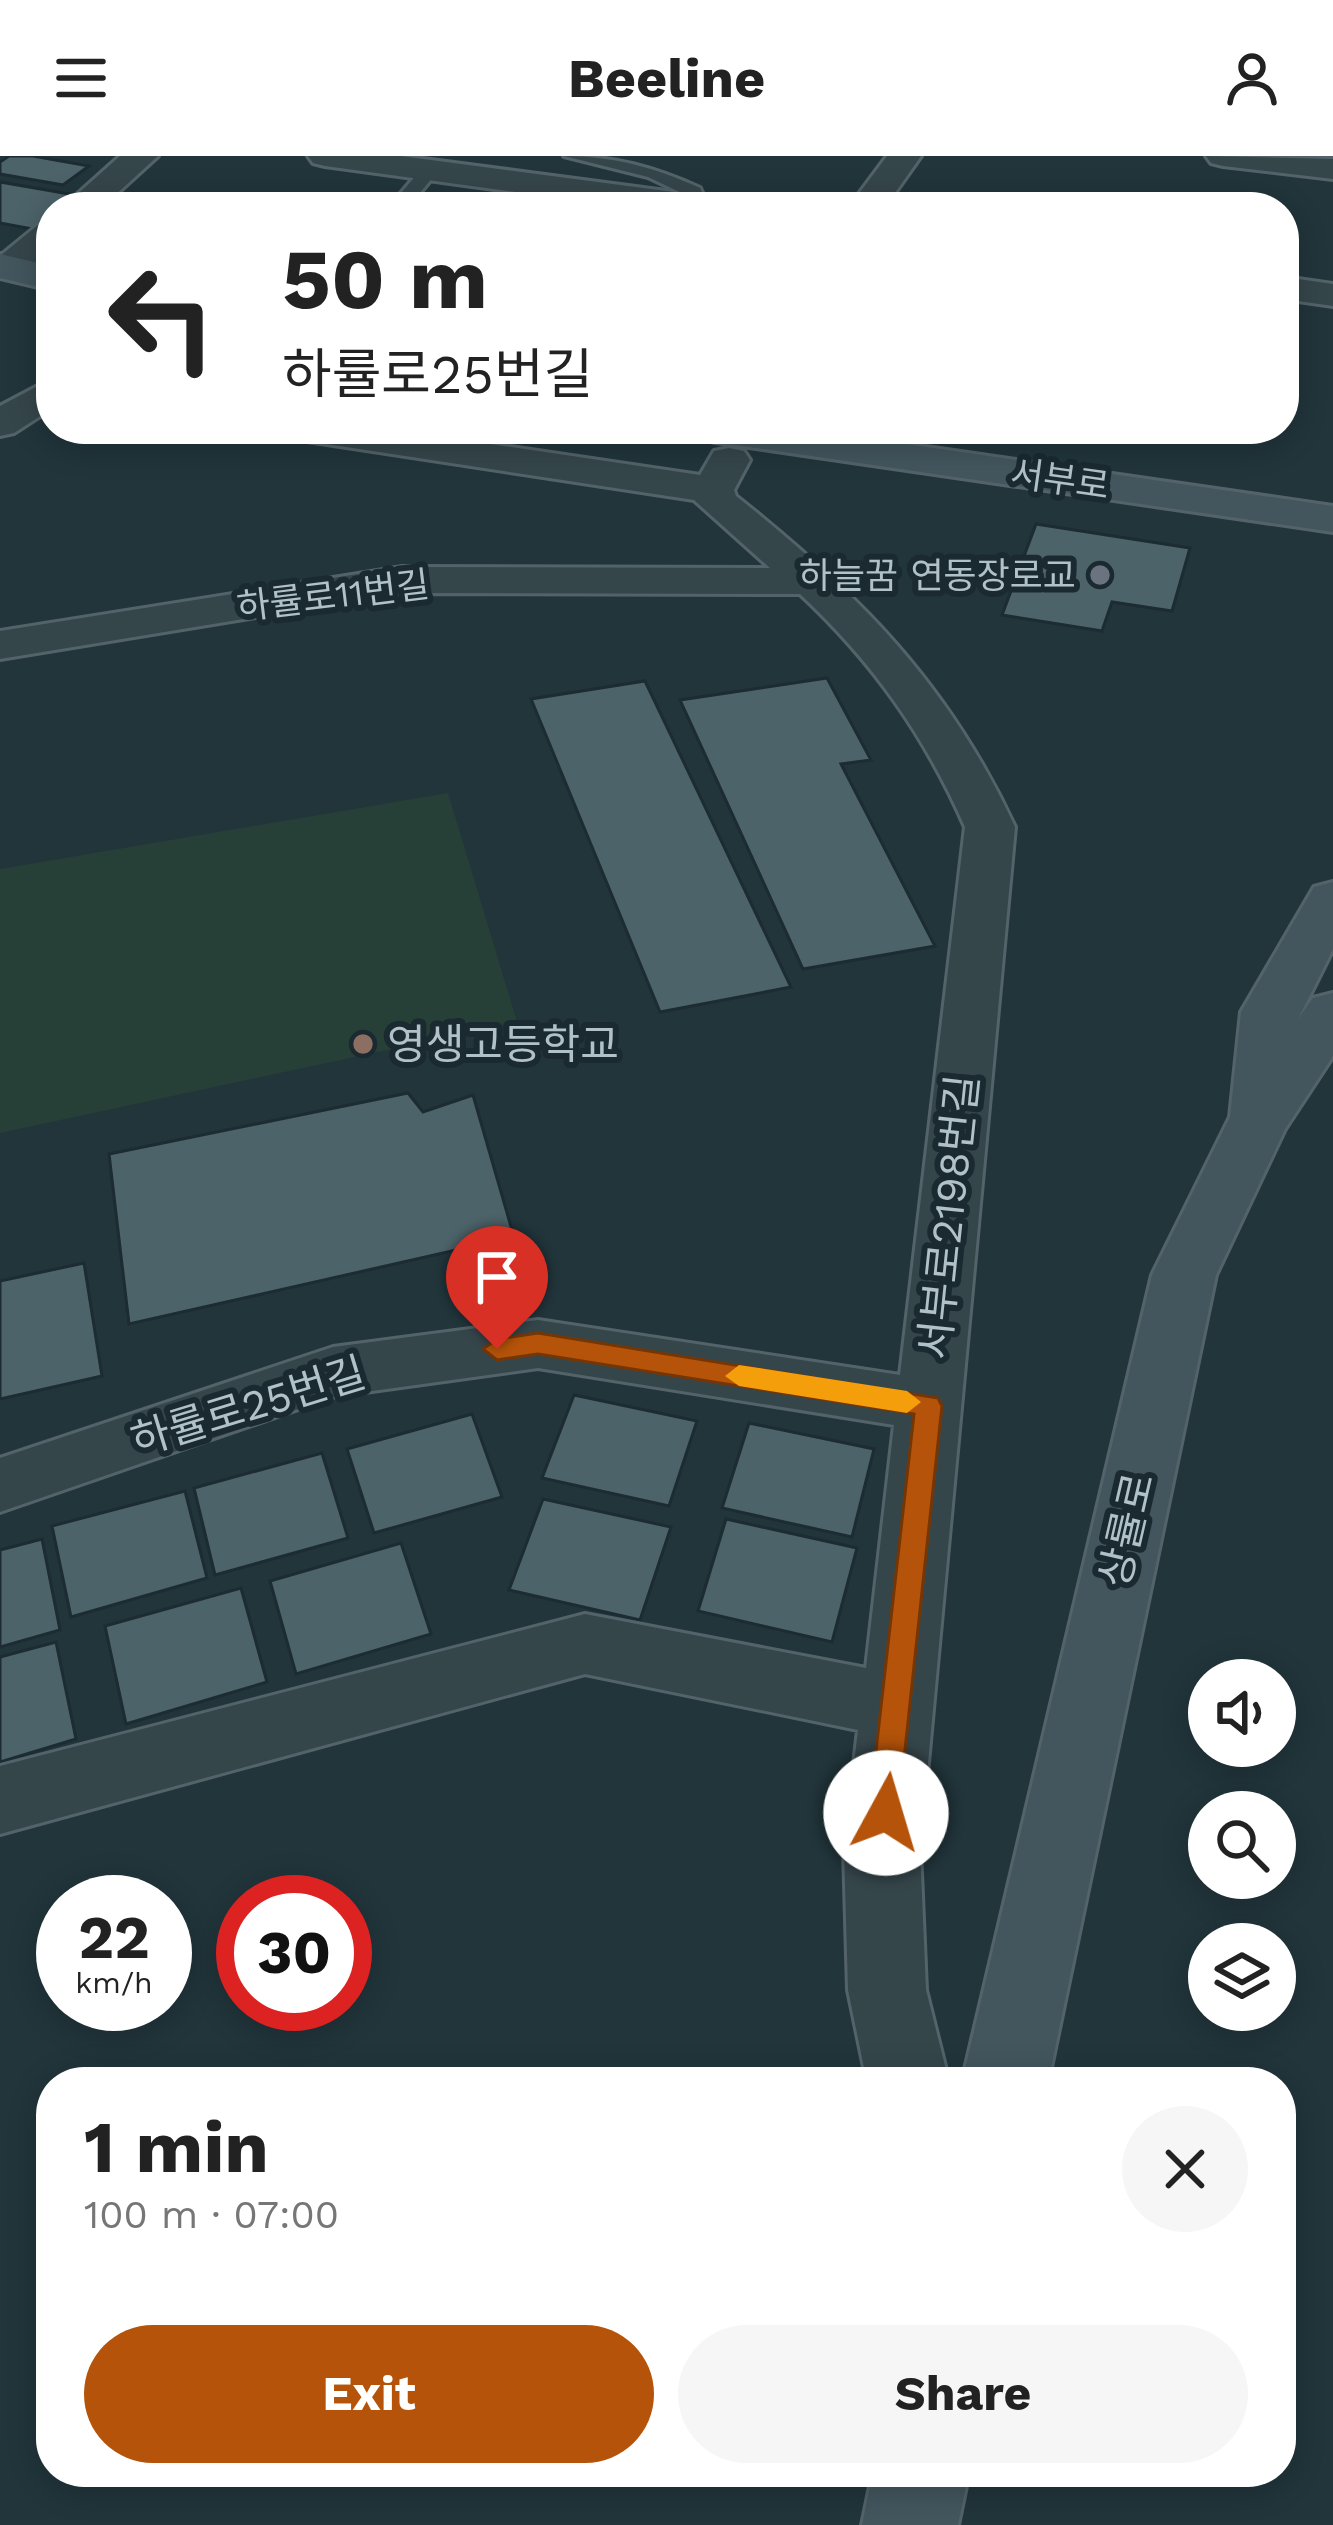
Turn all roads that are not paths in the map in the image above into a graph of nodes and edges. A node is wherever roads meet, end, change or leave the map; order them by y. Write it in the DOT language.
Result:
graph roads {
  1 [pos="141,156"];
  2 [pos="325,156"];
  3 [pos="573,156"];
  4 [pos="904,156"];
  5 [pos="1223,156"];
  6 [pos="1333,169"];
  7 [pos="430,170"];
  8 [pos="99,192"];
  9 [pos="411,192"];
  10 [pos="591,192"];
  11 [pos="694,192"];
  12 [pos="878,192"];
  13 [pos="36,247"];
  14 [pos="2,278"];
  15 [pos="36,278"];
  16 [pos="1299,290"];
  17 [pos="1333,295"];
  18 [pos="36,303"];
  19 [pos="0,381"];
  20 [pos="36,388"];
  21 [pos="36,401"];
  22 [pos="0,424"];
  23 [pos="506,444"];
  24 [pos="719,460"];
  25 [pos="1288,471"];
  26 [pos="1333,478"];
  27 [pos="1333,519"];
  28 [pos="813,581"];
  29 [pos="0,645"];
  30 [pos="1333,898"];
  31 [pos="1333,1012"];
  32 [pos="1333,1074"];
  33 [pos="1257,1123"];
  34 [pos="928,1406"];
  35 [pos="0,1485"];
  36 [pos="897,1706"];
  37 [pos="0,1800"];
  38 [pos="905,2067"];
  39 [pos="1009,2067"];
  40 [pos="918,2487"];
  41 [pos="910,2525"];
  1 -- 8 [label="street"];
  2 -- 7 [label="street"];
  3 -- 11 [label="lane"];
  4 -- 12 [label="street"];
  5 -- 6 [label="street"];
  7 -- 9 [label="lane"];
  7 -- 10 [label="street"];
  13 -- 14 [label="street"];
  14 -- 15 [label="main road"];
  14 -- 18 [label="main road"];
  16 -- 17 [label="street"];
  19 -- 20 [label="street"];
  21 -- 22 [label="street"];
  23 -- 24 [label="street"];
  24 -- 27 [label="main road, 서부로"];
  24 -- 28 [label="street, 서부로2198번길"];
  25 -- 26 [label="main road"];
  28 -- 29 [label="street, 하률로11번길"];
  28 -- 34 [label="street, 서부로2198번길"];
  30 -- 33 [label="main road"];
  31 -- 33 [label="main road, 상률로"];
  32 -- 33 [label="main road"];
  33 -- 39 [label="main road, 상률로"];
  34 -- 35 [label="street, 하률로25번길"];
  34 -- 36 [label="street, 서부로2198번길"];
  36 -- 37 [label="street"];
  36 -- 38 [label="street, 서부로2198번길"];
  40 -- 41 [label="main road"];
}
